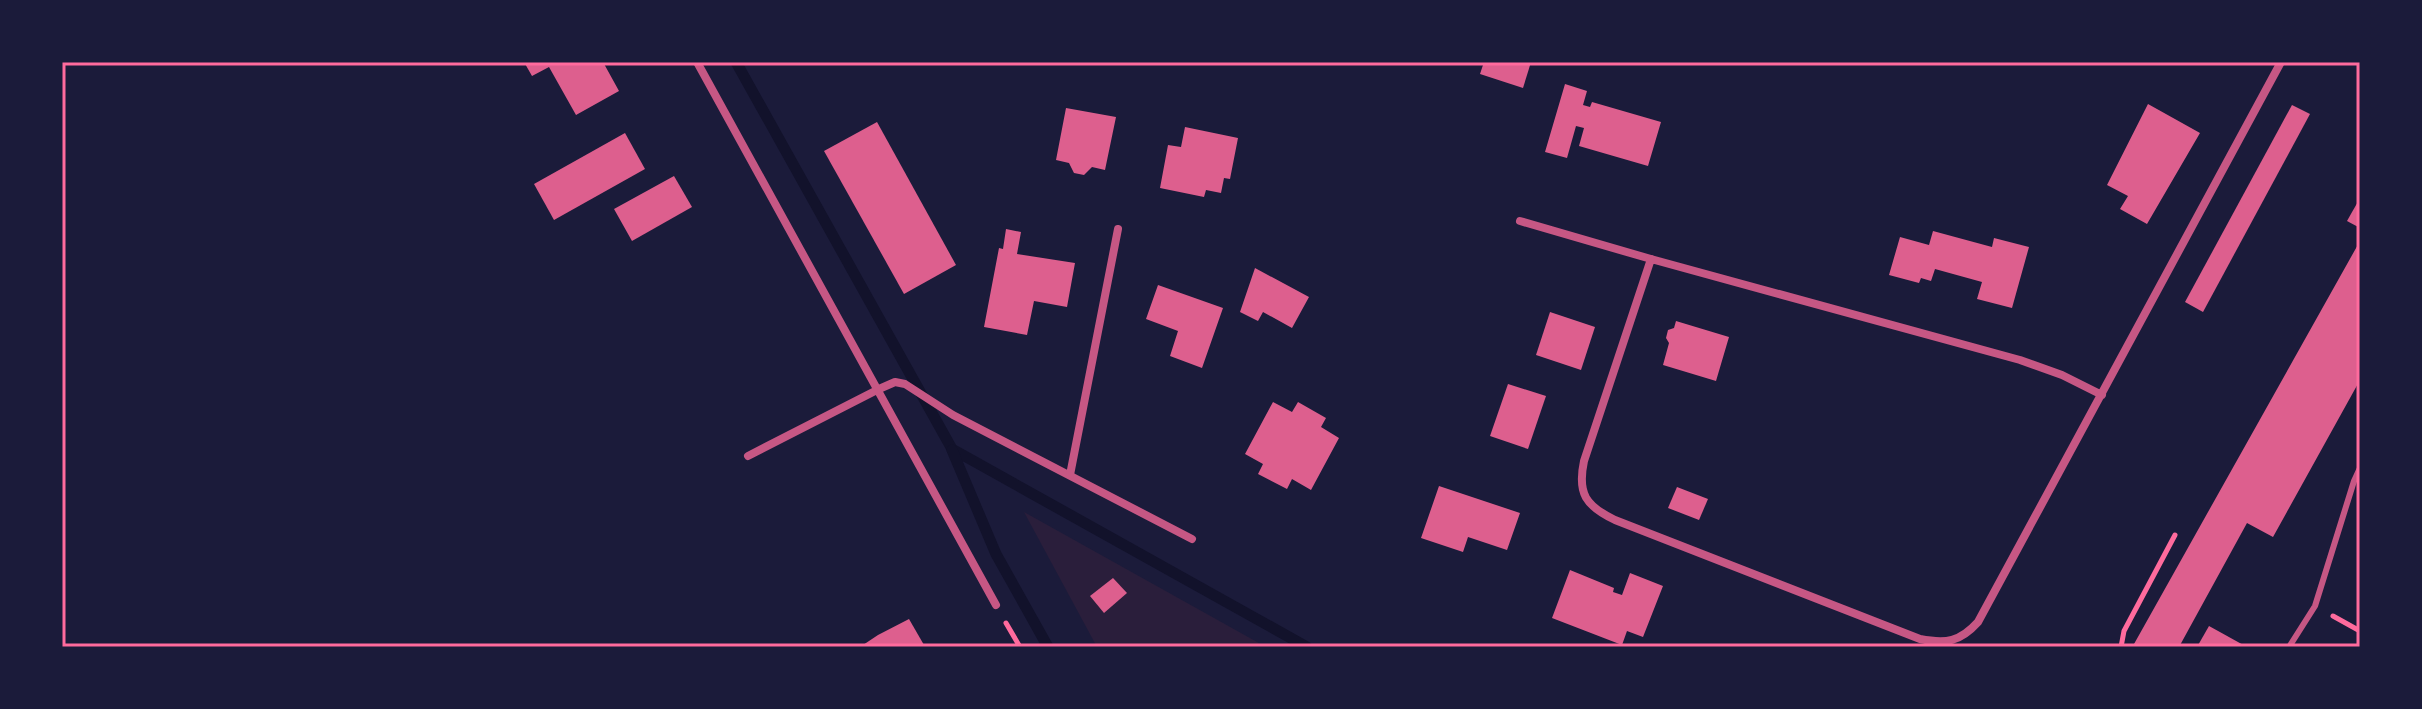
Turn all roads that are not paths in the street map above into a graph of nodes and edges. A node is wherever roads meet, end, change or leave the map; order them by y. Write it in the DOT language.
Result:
graph roads {
  1 [pos="697,62"];
  2 [pos="2281,62"];
  3 [pos="1520,221"];
  4 [pos="1118,229"];
  5 [pos="1651,259"];
  6 [pos="879,389"];
  7 [pos="2102,395"];
  8 [pos="748,456"];
  9 [pos="2360,468"];
  10 [pos="1070,475"];
  11 [pos="1192,539"];
  12 [pos="996,605"];
  13 [pos="2289,647"];
  1 -- 6 [label="street"];
  2 -- 7 [label="street"];
  3 -- 5 [label="street"];
  4 -- 10 [label="street"];
  5 -- 7 [label="street"];
  5 -- 7 [label="street"];
  6 -- 8 [label="street"];
  6 -- 10 [label="street"];
  6 -- 12 [label="street"];
  9 -- 13 [label="lane"];
  10 -- 11 [label="street"];
}
